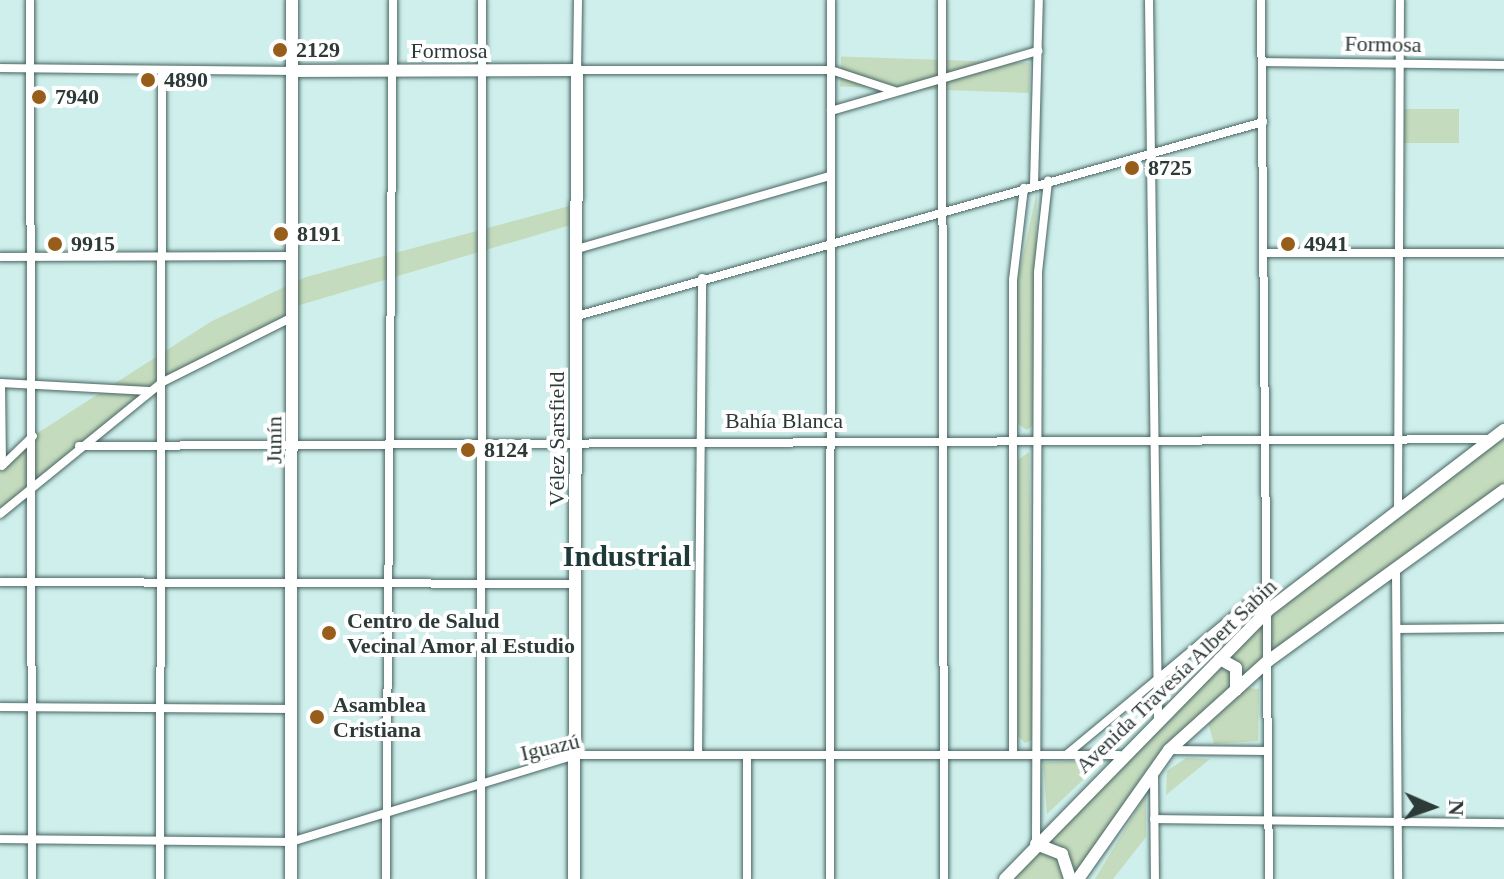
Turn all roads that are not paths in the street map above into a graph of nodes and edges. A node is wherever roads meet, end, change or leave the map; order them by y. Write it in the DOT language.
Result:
graph roads {
  1 [pos="30,0"];
  2 [pos="292,0"];
  3 [pos="393,0"];
  4 [pos="482,0"];
  5 [pos="578,0"];
  6 [pos="831,0"];
  7 [pos="942,0"];
  8 [pos="1039,0"];
  9 [pos="1149,0"];
  10 [pos="1261,0"];
  11 [pos="1400,0"];
  12 [pos="1038,51"];
  13 [pos="1262,62"];
  14 [pos="1400,64"];
  15 [pos="1504,65"];
  16 [pos="0,68"];
  17 [pos="29,68"];
  18 [pos="577,70"];
  19 [pos="831,70"];
  20 [pos="162,71"];
  21 [pos="292,71"];
  22 [pos="392,71"];
  23 [pos="482,71"];
  24 [pos="942,78"];
  25 [pos="895,91"];
  26 [pos="831,111"];
  27 [pos="1263,122"];
  28 [pos="1150,153"];
  29 [pos="830,176"];
  30 [pos="1048,181"];
  31 [pos="1034,185"];
  32 [pos="1024,188"];
  33 [pos="942,210"];
  34 [pos="830,240"];
  35 [pos="577,249"];
  36 [pos="1263,253"];
  37 [pos="1399,253"];
  38 [pos="1504,253"];
  39 [pos="162,256"];
  40 [pos="292,256"];
  41 [pos="0,257"];
  42 [pos="32,257"];
  43 [pos="702,278"];
  44 [pos="293,316"];
  45 [pos="577,316"];
  46 [pos="0,383"];
  47 [pos="33,383"];
  48 [pos="161,383"];
  49 [pos="150,391"];
  50 [pos="1504,430"];
  51 [pos="33,436"];
  52 [pos="829,439"];
  53 [pos="943,439"];
  54 [pos="1014,439"];
  55 [pos="1038,439"];
  56 [pos="1153,439"];
  57 [pos="1265,439"];
  58 [pos="1398,439"];
  59 [pos="1489,439"];
  60 [pos="576,440"];
  61 [pos="700,440"];
  62 [pos="481,441"];
  63 [pos="391,442"];
  64 [pos="295,443"];
  65 [pos="161,445"];
  66 [pos="79,446"];
  67 [pos="1,466"];
  68 [pos="33,483"];
  69 [pos="1504,490"];
  70 [pos="0,514"];
  71 [pos="1398,514"];
  72 [pos="1396,571"];
  73 [pos="0,582"];
  74 [pos="33,582"];
  75 [pos="161,583"];
  76 [pos="293,583"];
  77 [pos="388,583"];
  78 [pos="479,583"];
  79 [pos="576,584"];
  80 [pos="1267,588"];
  81 [pos="1267,611"];
  82 [pos="1504,628"];
  83 [pos="1397,629"];
  84 [pos="1220,659"];
  85 [pos="1268,661"];
  86 [pos="1155,681"];
  87 [pos="1236,690"];
  88 [pos="33,706"];
  89 [pos="160,706"];
  90 [pos="0,707"];
  91 [pos="292,709"];
  92 [pos="1158,717"];
  93 [pos="1169,750"];
  94 [pos="1268,751"];
  95 [pos="575,755"];
  96 [pos="698,755"];
  97 [pos="747,755"];
  98 [pos="831,755"];
  99 [pos="944,755"];
  100 [pos="1013,755"];
  101 [pos="1038,755"];
  102 [pos="1066,755"];
  103 [pos="1119,755"];
  104 [pos="1154,766"];
  105 [pos="482,783"];
  106 [pos="386,812"];
  107 [pos="1154,819"];
  108 [pos="1268,820"];
  109 [pos="1398,822"];
  110 [pos="1504,823"];
  111 [pos="0,839"];
  112 [pos="32,839"];
  113 [pos="160,841"];
  114 [pos="291,842"];
  115 [pos="1036,844"];
  116 [pos="1024,859"];
  117 [pos="32,879"];
  118 [pos="160,879"];
  119 [pos="291,879"];
  120 [pos="386,879"];
  121 [pos="481,879"];
  122 [pos="574,879"];
  123 [pos="747,879"];
  124 [pos="830,879"];
  125 [pos="944,879"];
  126 [pos="1005,879"];
  127 [pos="1017,879"];
  128 [pos="1070,879"];
  129 [pos="1078,879"];
  130 [pos="1155,879"];
  131 [pos="1269,879"];
  132 [pos="1398,879"];
  1 -- 17 [label="street"];
  2 -- 21 [label="main road, Junín"];
  3 -- 22 [label="street"];
  4 -- 23 [label="street"];
  5 -- 18 [label="street, Vélez Sarsfield"];
  6 -- 19 [label="street"];
  7 -- 24 [label="street"];
  8 -- 12 [label="street"];
  9 -- 28 [label="street"];
  10 -- 13 [label="street"];
  11 -- 14 [label="street"];
  12 -- 24 [label="street"];
  12 -- 31 [label="street"];
  13 -- 14 [label="street, Formosa"];
  13 -- 27 [label="street"];
  14 -- 15 [label="street, Formosa"];
  14 -- 37 [label="street"];
  16 -- 17 [label="street, Formosa"];
  17 -- 20 [label="street, Formosa"];
  17 -- 42 [label="street"];
  18 -- 19 [label="street, Formosa"];
  18 -- 23 [label="main road, Formosa"];
  18 -- 35 [label="main road, Vélez Sarsfield"];
  19 -- 25 [label="street, Formosa"];
  19 -- 26 [label="street"];
  20 -- 21 [label="street, Formosa"];
  20 -- 39 [label="street"];
  21 -- 22 [label="main road, Formosa"];
  21 -- 40 [label="main road, Junín"];
  22 -- 23 [label="main road, Formosa"];
  22 -- 63 [label="street"];
  23 -- 62 [label="street"];
  24 -- 25 [label="street"];
  24 -- 33 [label="street"];
  25 -- 26 [label="street"];
  26 -- 29 [label="street"];
  27 -- 28 [label="street"];
  27 -- 36 [label="street"];
  28 -- 30 [label="street"];
  28 -- 56 [label="street"];
  29 -- 34 [label="street"];
  29 -- 35 [label="street"];
  30 -- 31 [label="street"];
  30 -- 55 [label="street"];
  31 -- 32 [label="street"];
  32 -- 33 [label="street"];
  32 -- 54 [label="street"];
  33 -- 34 [label="street"];
  33 -- 53 [label="street"];
  34 -- 43 [label="street"];
  34 -- 52 [label="street"];
  35 -- 45 [label="main road, Vélez Sarsfield"];
  36 -- 37 [label="street"];
  36 -- 57 [label="street"];
  37 -- 38 [label="street"];
  37 -- 58 [label="street"];
  39 -- 40 [label="street"];
  39 -- 42 [label="street"];
  39 -- 48 [label="street"];
  40 -- 44 [label="main road, Junín"];
  41 -- 42 [label="street"];
  42 -- 47 [label="street"];
  43 -- 45 [label="street"];
  43 -- 61 [label="street"];
  44 -- 48 [label="street"];
  44 -- 64 [label="main road, Junín"];
  45 -- 60 [label="main road, Vélez Sarsfield"];
  46 -- 47 [label="street"];
  46 -- 67 [label="street"];
  47 -- 49 [label="street"];
  47 -- 51 [label="street"];
  48 -- 49 [label="street"];
  48 -- 65 [label="street"];
  49 -- 66 [label="street"];
  50 -- 59 [label="main road, Avenida Travesía Albert Sabin"];
  51 -- 67 [label="street"];
  51 -- 68 [label="street"];
  52 -- 53 [label="street, Bahía Blanca"];
  52 -- 61 [label="street, Bahía Blanca"];
  52 -- 98 [label="street"];
  53 -- 54 [label="street, Bahía Blanca"];
  53 -- 99 [label="street"];
  54 -- 55 [label="street, Bahía Blanca"];
  54 -- 100 [label="street"];
  55 -- 56 [label="street, Bahía Blanca"];
  55 -- 101 [label="street"];
  56 -- 57 [label="street, Bahía Blanca"];
  56 -- 86 [label="street"];
  57 -- 58 [label="street, Bahía Blanca"];
  57 -- 80 [label="street"];
  58 -- 59 [label="street, Bahía Blanca"];
  58 -- 71 [label="street"];
  59 -- 71 [label="main road, Avenida Travesía Albert Sabin"];
  60 -- 61 [label="street, Bahía Blanca"];
  60 -- 62 [label="street, Bahía Blanca"];
  60 -- 79 [label="main road, Vélez Sarsfield"];
  61 -- 96 [label="street"];
  62 -- 63 [label="street, Bahía Blanca"];
  62 -- 78 [label="street"];
  63 -- 64 [label="street, Bahía Blanca"];
  63 -- 77 [label="street"];
  64 -- 65 [label="street, Bahía Blanca"];
  64 -- 76 [label="main road, Junín"];
  65 -- 66 [label="street, Bahía Blanca"];
  65 -- 75 [label="street"];
  66 -- 68 [label="street"];
  68 -- 70 [label="street"];
  68 -- 74 [label="street"];
  69 -- 72 [label="main road"];
  71 -- 81 [label="main road, Avenida Travesía Albert Sabin"];
  72 -- 83 [label="street"];
  72 -- 85 [label="main road"];
  73 -- 74 [label="street"];
  74 -- 75 [label="street"];
  74 -- 88 [label="street"];
  75 -- 76 [label="street"];
  75 -- 89 [label="street"];
  76 -- 77 [label="street"];
  76 -- 91 [label="main road, Junín"];
  77 -- 78 [label="street"];
  77 -- 106 [label="street"];
  78 -- 79 [label="street"];
  78 -- 105 [label="street"];
  79 -- 95 [label="main road, Vélez Sarsfield"];
  80 -- 81 [label="street"];
  80 -- 86 [label="street"];
  81 -- 84 [label="main road, Avenida Travesía Albert Sabin"];
  81 -- 85 [label="street"];
  82 -- 83 [label="street"];
  83 -- 109 [label="street"];
  84 -- 87 [label="main road"];
  84 -- 92 [label="main road, Avenida Travesía Albert Sabin"];
  85 -- 87 [label="main road"];
  85 -- 94 [label="street"];
  86 -- 92 [label="street"];
  86 -- 102 [label="street"];
  87 -- 93 [label="main road"];
  88 -- 89 [label="street"];
  88 -- 90 [label="street"];
  88 -- 112 [label="street"];
  89 -- 91 [label="street"];
  89 -- 113 [label="street"];
  91 -- 114 [label="main road, Junín"];
  92 -- 103 [label="main road, Avenida Travesía Albert Sabin"];
  93 -- 94 [label="street"];
  93 -- 104 [label="main road"];
  94 -- 108 [label="street"];
  95 -- 96 [label="street, Iguazú"];
  95 -- 105 [label="street, Iguazú"];
  95 -- 122 [label="main road, Vélez Sarsfield"];
  96 -- 97 [label="street, Iguazú"];
  97 -- 98 [label="street, Iguazú"];
  97 -- 123 [label="street"];
  98 -- 99 [label="street, Iguazú"];
  98 -- 124 [label="street"];
  99 -- 100 [label="street, Iguazú"];
  99 -- 125 [label="street"];
  100 -- 101 [label="street, Iguazú"];
  101 -- 102 [label="street, Iguazú"];
  101 -- 115 [label="street"];
  102 -- 103 [label="street, Iguazú"];
  103 -- 115 [label="main road, Avenida Travesía Albert Sabin"];
  104 -- 107 [label="street"];
  104 -- 129 [label="main road"];
  105 -- 106 [label="street, Iguazú"];
  105 -- 121 [label="street"];
  106 -- 114 [label="street, Iguazú"];
  106 -- 120 [label="street"];
  107 -- 108 [label="street"];
  107 -- 130 [label="street"];
  108 -- 109 [label="street"];
  108 -- 131 [label="street"];
  109 -- 110 [label="street"];
  109 -- 132 [label="street"];
  111 -- 112 [label="street, Iguazú"];
  112 -- 113 [label="street, Iguazú"];
  112 -- 117 [label="street"];
  113 -- 114 [label="street, Iguazú"];
  113 -- 118 [label="street"];
  114 -- 119 [label="main road, Junín"];
  115 -- 116 [label="main road, Avenida Travesía Albert Sabin"];
  115 -- 128 [label="main road"];
  116 -- 126 [label="main road, Avenida Travesía Albert Sabin"];
  116 -- 127 [label="main road"];
}
